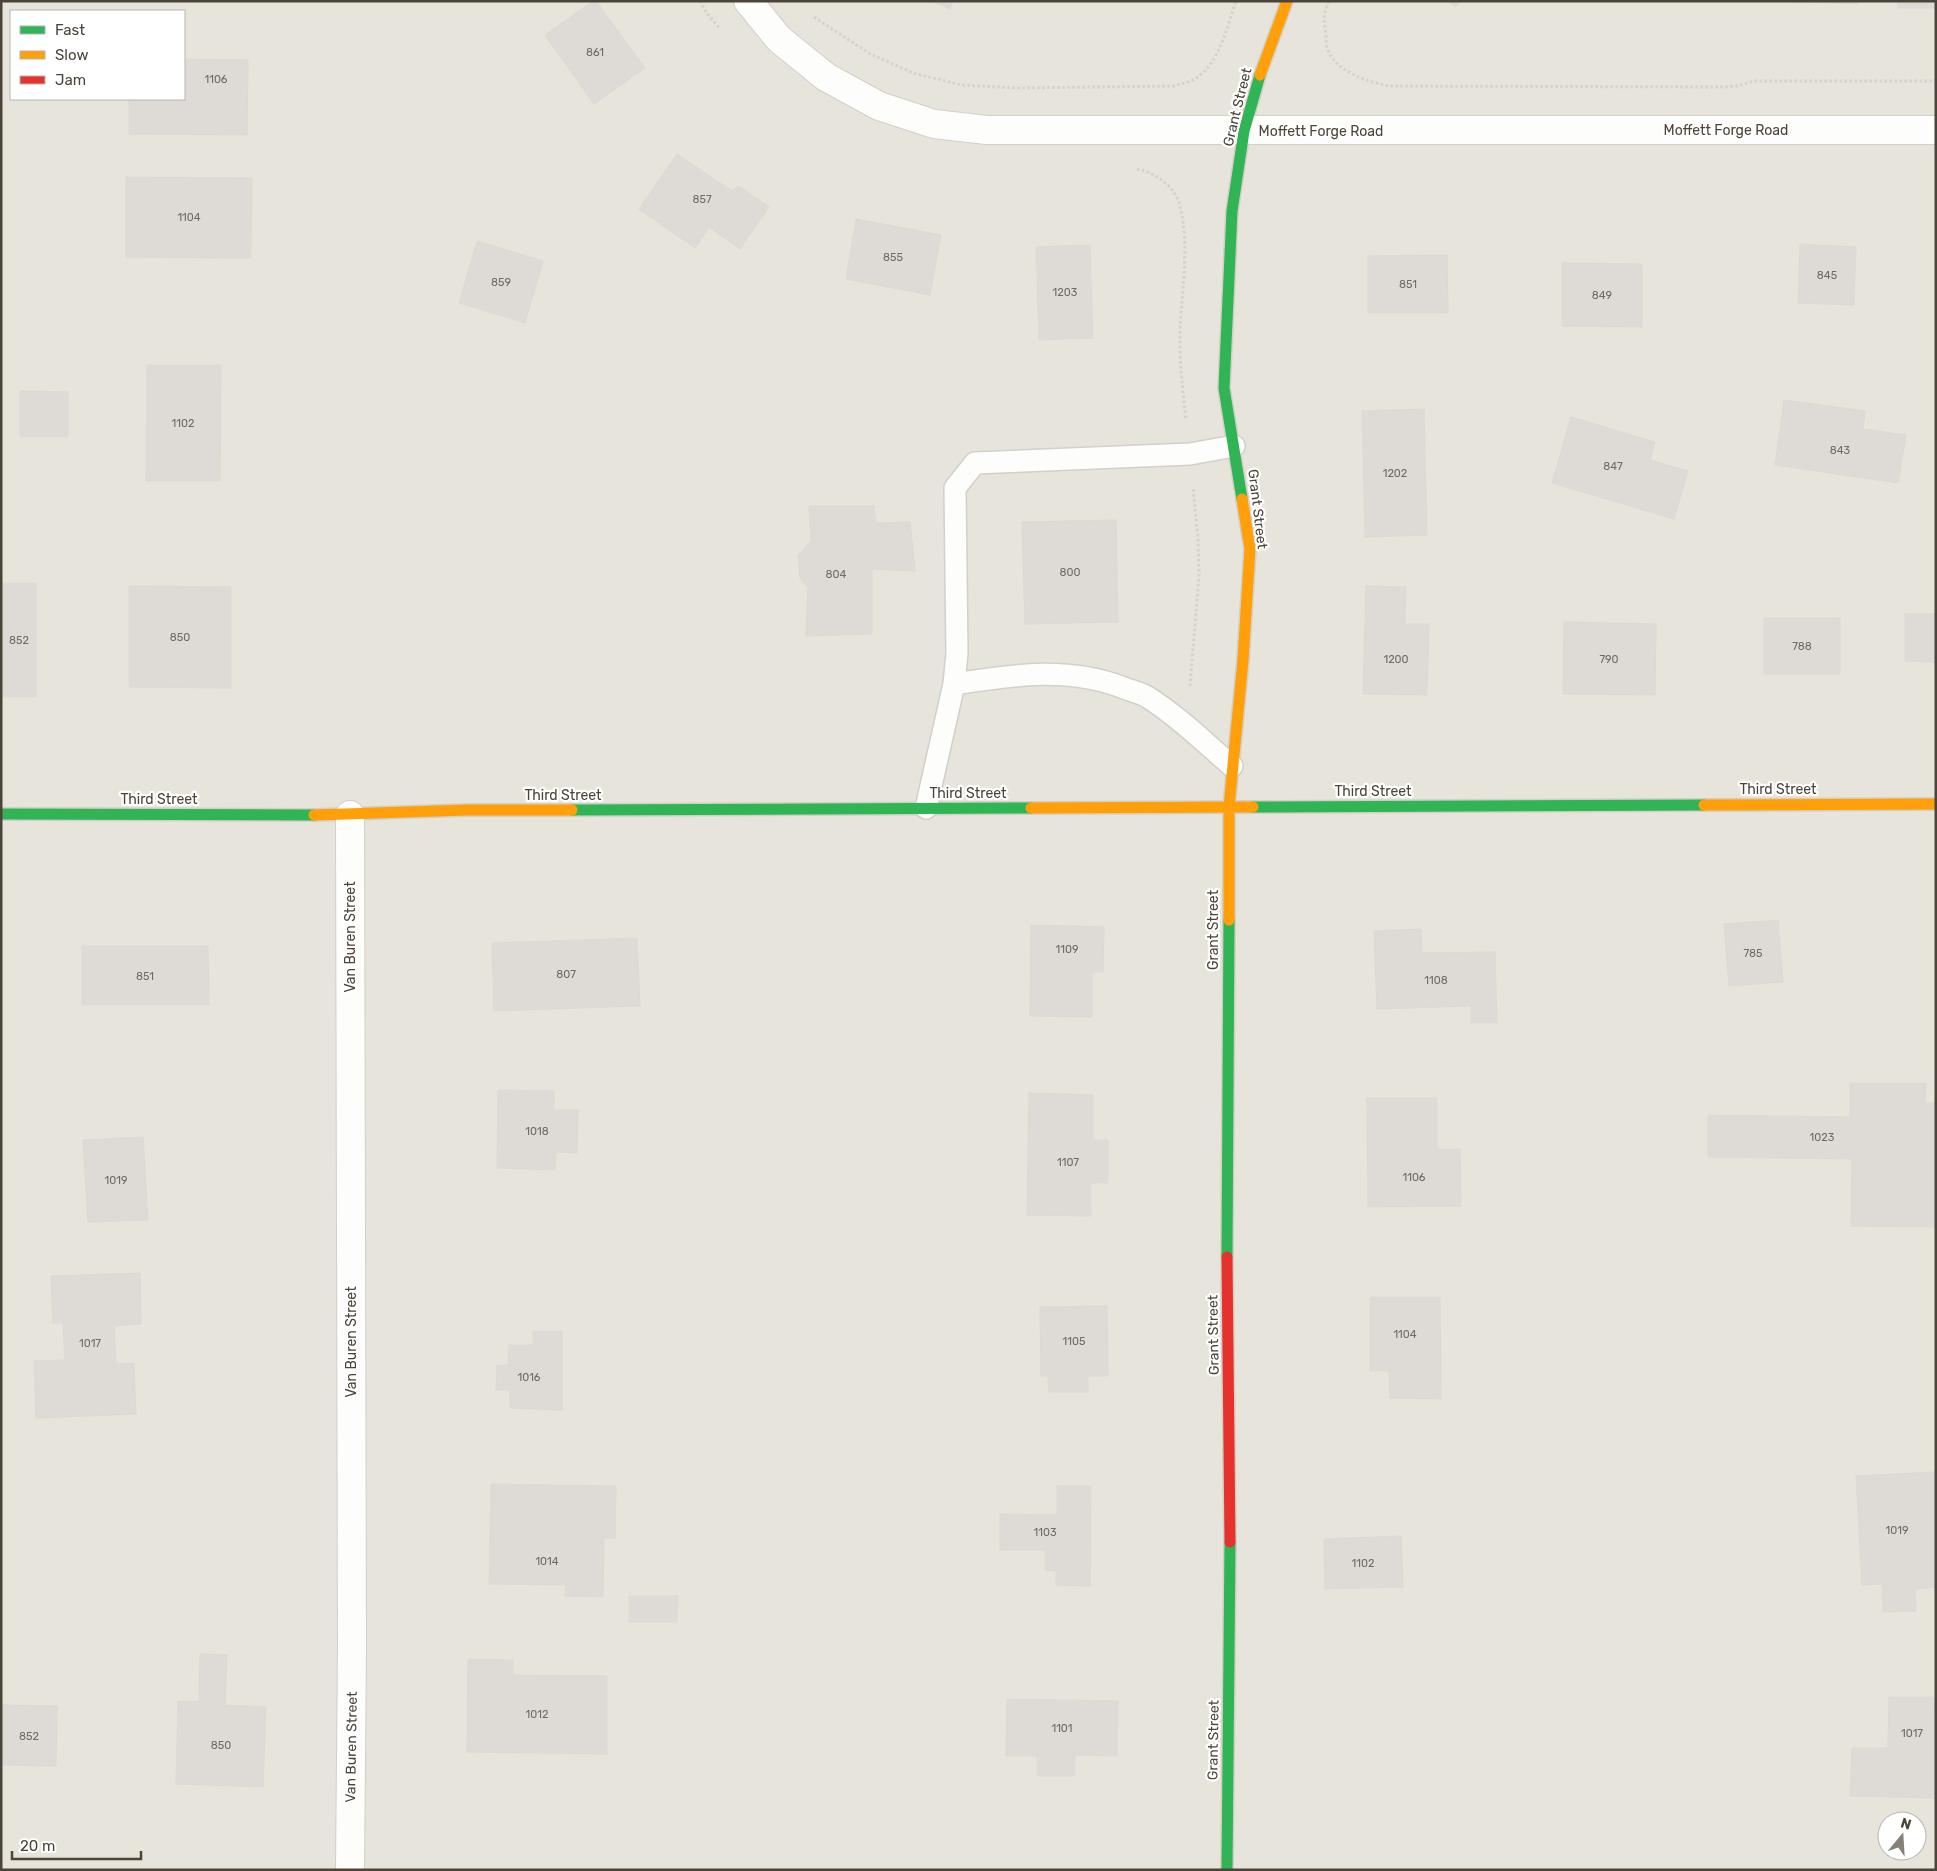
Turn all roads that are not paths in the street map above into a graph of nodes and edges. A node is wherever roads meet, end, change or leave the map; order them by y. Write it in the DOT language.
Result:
graph roads {
  1 [pos="748,1"];
  2 [pos="1287,1"];
  3 [pos="1936,130"];
  4 [pos="1244,131"];
  5 [pos="1234,446"];
  6 [pos="954,684"];
  7 [pos="1232,766"];
  8 [pos="1936,804"];
  9 [pos="1229,807"];
  10 [pos="926,808"];
  11 [pos="1,814"];
  12 [pos="350,815"];
  13 [pos="350,1870"];
  14 [pos="1227,1870"];
  1 -- 4 [label="street, Moffett Forge Road"];
  2 -- 4 [label="street, Grant Street"];
  3 -- 4 [label="street, Moffett Forge Road"];
  4 -- 5 [label="street, Grant Street"];
  5 -- 6 [label="lane"];
  5 -- 7 [label="street, Grant Street"];
  6 -- 7 [label="lane"];
  6 -- 10 [label="lane"];
  7 -- 9 [label="street, Grant Street"];
  8 -- 9 [label="street, Third Street"];
  9 -- 10 [label="street, Third Street"];
  9 -- 14 [label="street, Grant Street"];
  10 -- 12 [label="street, Third Street"];
  11 -- 12 [label="street, Third Street"];
  12 -- 13 [label="street, Van Buren Street"];
}
